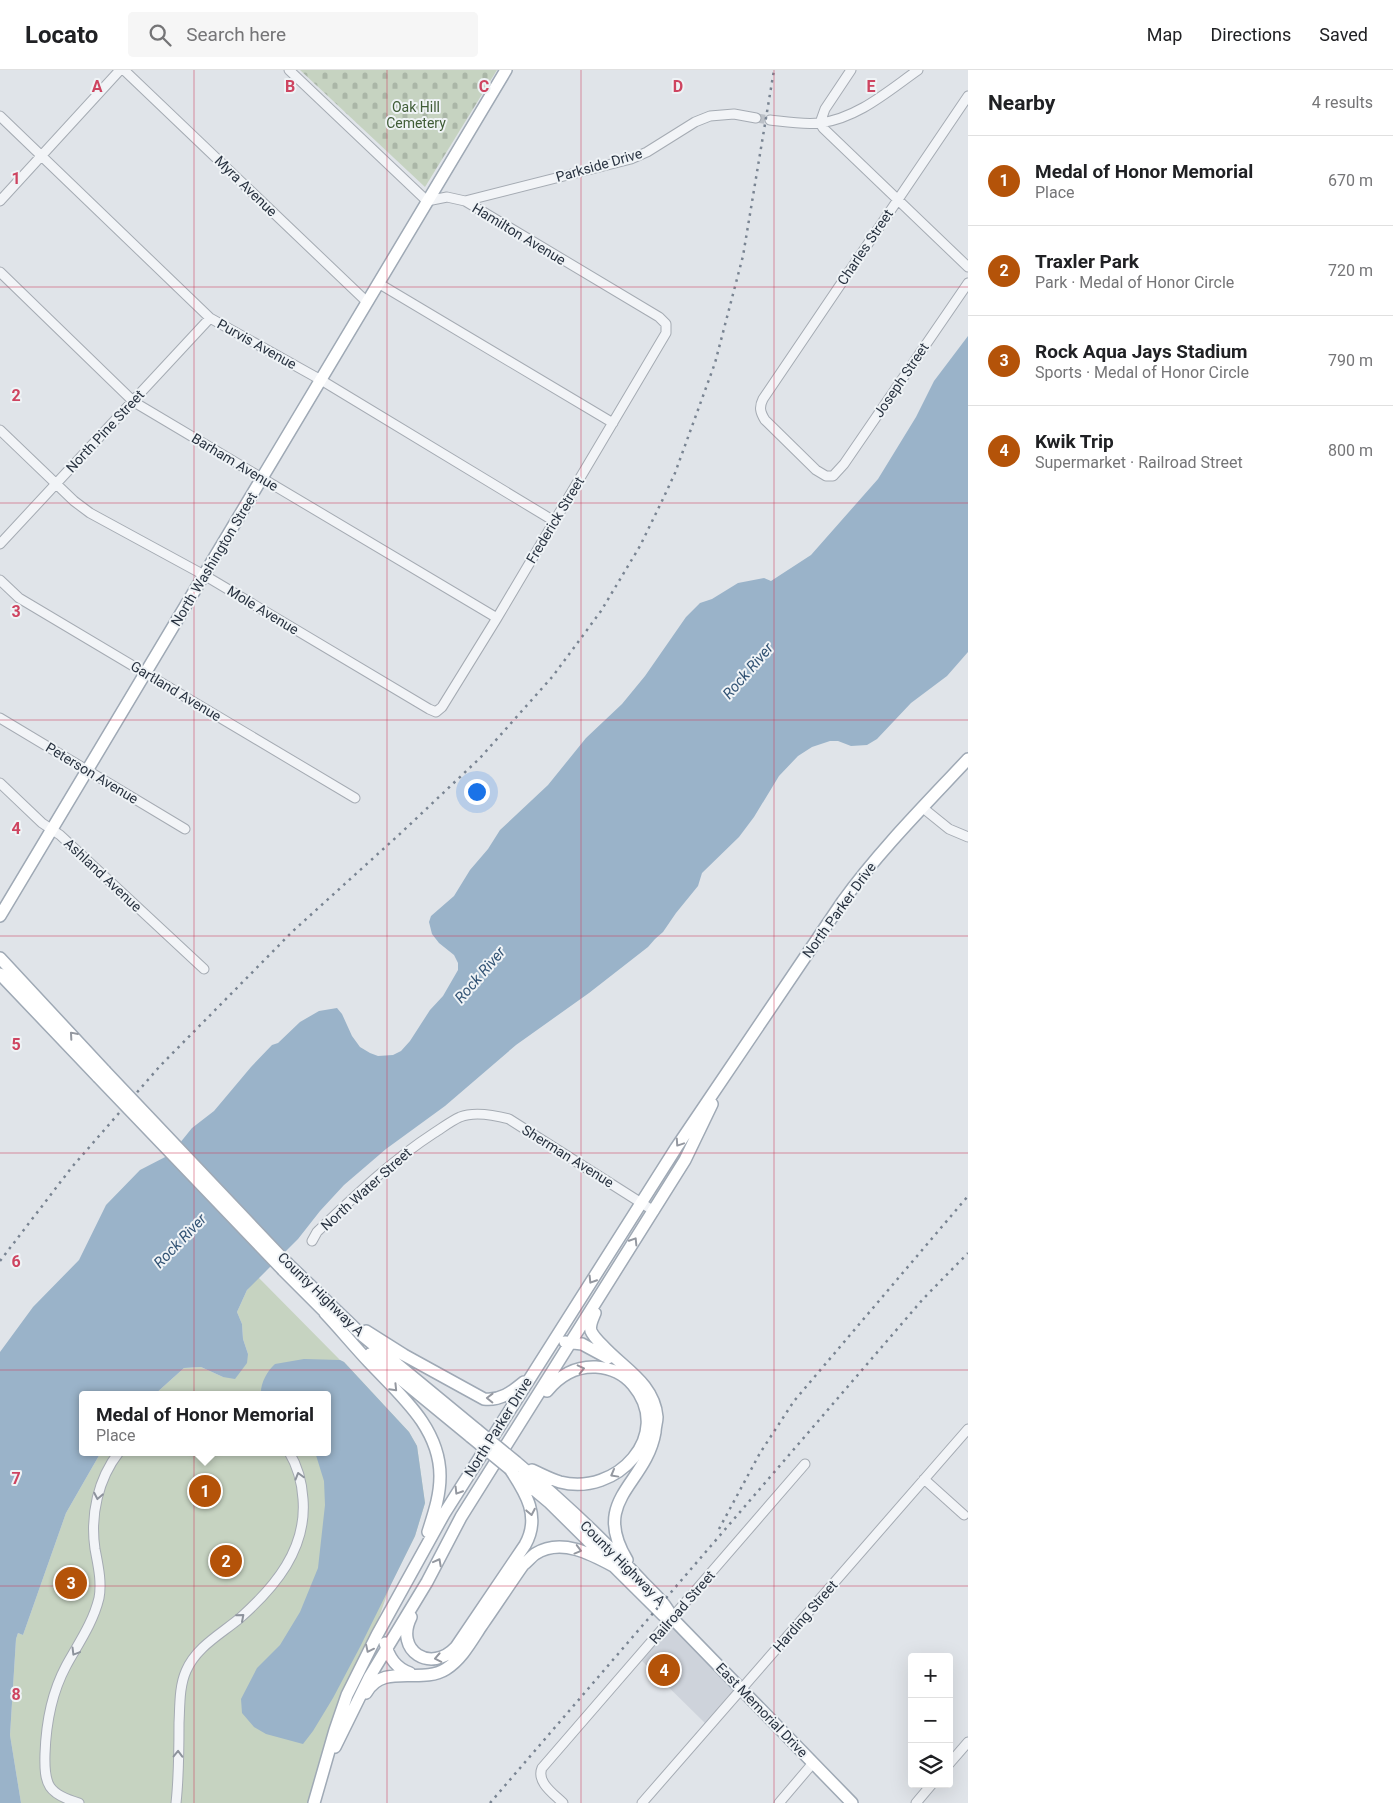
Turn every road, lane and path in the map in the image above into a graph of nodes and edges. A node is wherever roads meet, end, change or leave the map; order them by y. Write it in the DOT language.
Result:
graph roads {
  1 [pos="120,70"];
  2 [pos="124,70"];
  3 [pos="289,70"];
  4 [pos="506,70"];
  5 [pos="851,70"];
  6 [pos="918,70"];
  7 [pos="968,96"];
  8 [pos="0,116"];
  9 [pos="756,118"];
  10 [pos="770,120"];
  11 [pos="820,123"];
  12 [pos="42,155"];
  13 [pos="897,200"];
  14 [pos="0,201"];
  15 [pos="427,201"];
  16 [pos="465,201"];
  17 [pos="968,267"];
  18 [pos="0,272"];
  19 [pos="378,283"];
  20 [pos="968,283"];
  21 [pos="367,302"];
  22 [pos="210,318"];
  23 [pos="666,324"];
  24 [pos="321,380"];
  25 [pos="134,402"];
  26 [pos="613,423"];
  27 [pos="0,430"];
  28 [pos="833,476"];
  29 [pos="262,478"];
  30 [pos="56,484"];
  31 [pos="554,520"];
  32 [pos="0,544"];
  33 [pos="204,575"];
  34 [pos="0,580"];
  35 [pos="496,618"];
  36 [pos="145,673"];
  37 [pos="436,712"];
  38 [pos="0,718"];
  39 [pos="968,759"];
  40 [pos="87,770"];
  41 [pos="0,783"];
  42 [pos="356,798"];
  43 [pos="923,808"];
  44 [pos="184,828"];
  45 [pos="52,830"];
  46 [pos="968,837"];
  47 [pos="0,916"];
  48 [pos="0,958"];
  49 [pos="204,969"];
  50 [pos="2,978"];
  51 [pos="102,1074"];
  52 [pos="726,1074"];
  53 [pos="477,1114"];
  54 [pos="641,1202"];
  55 [pos="654,1211"];
  56 [pos="312,1241"];
  57 [pos="286,1267"];
  58 [pos="610,1280"];
  59 [pos="325,1301"];
  60 [pos="325,1313"];
  61 [pos="571,1341"];
  62 [pos="549,1348"];
  63 [pos="629,1370"];
  64 [pos="531,1376"];
  65 [pos="521,1424"];
  66 [pos="968,1429"];
  67 [pos="474,1433"];
  68 [pos="117,1456"];
  69 [pos="291,1456"];
  70 [pos="805,1464"];
  71 [pos="513,1465"];
  72 [pos="924,1479"];
  73 [pos="964,1515"];
  74 [pos="418,1561"];
  75 [pos="617,1568"];
  76 [pos="636,1574"];
  77 [pos="427,1582"];
  78 [pos="390,1610"];
  79 [pos="672,1618"];
  80 [pos="386,1649"];
  81 [pos="414,1675"];
  82 [pos="741,1689"];
  83 [pos="351,1715"];
  84 [pos="968,1742"];
  85 [pos="953,1759"];
  86 [pos="813,1763"];
  87 [pos="929,1788"];
  88 [pos="79,1803"];
  89 [pos="176,1803"];
  90 [pos="315,1803"];
  91 [pos="563,1803"];
  92 [pos="642,1803"];
  93 [pos="779,1803"];
  94 [pos="852,1803"];
  95 [pos="916,1803"];
  1 -- 12 [label="street"];
  2 -- 21 [label="street, Myra Avenue"];
  3 -- 15 [label="street"];
  4 -- 15 [label="main road, North Washington Street"];
  5 -- 11 [label="street"];
  6 -- 11 [label="street"];
  7 -- 13 [label="street, Charles Street"];
  8 -- 12 [label="street, Purvis Avenue"];
  9 -- 16 [label="street, Parkside Drive"];
  10 -- 11 [label="street"];
  11 -- 13 [label="street"];
  12 -- 14 [label="street"];
  12 -- 22 [label="street, Purvis Avenue"];
  13 -- 17 [label="street"];
  13 -- 28 [label="street, Charles Street"];
  15 -- 16 [label="street, Hamilton Avenue"];
  15 -- 19 [label="main road, North Washington Street"];
  16 -- 23 [label="street, Hamilton Avenue"];
  18 -- 25 [label="street, Barham Avenue"];
  19 -- 21 [label="main road, North Washington Street"];
  19 -- 26 [label="street"];
  20 -- 28 [label="street, Joseph Street"];
  21 -- 24 [label="main road, North Washington Street"];
  22 -- 24 [label="street, Purvis Avenue"];
  22 -- 25 [label="street, North Pine Street"];
  23 -- 26 [label="street, Frederick Street"];
  24 -- 29 [label="main road, North Washington Street"];
  24 -- 31 [label="street, Purvis Avenue"];
  25 -- 29 [label="street, Barham Avenue"];
  25 -- 30 [label="street, North Pine Street"];
  26 -- 31 [label="street, Frederick Street"];
  27 -- 30 [label="street, Mole Avenue"];
  29 -- 33 [label="main road, North Washington Street"];
  29 -- 35 [label="street, Barham Avenue"];
  30 -- 32 [label="street, North Pine Street"];
  30 -- 33 [label="street, Mole Avenue"];
  31 -- 35 [label="street, Frederick Street"];
  33 -- 36 [label="main road, North Washington Street"];
  33 -- 37 [label="street, Mole Avenue"];
  34 -- 36 [label="street, Gartland Avenue"];
  35 -- 37 [label="street, Frederick Street"];
  36 -- 40 [label="main road, North Washington Street"];
  36 -- 42 [label="street, Gartland Avenue"];
  38 -- 40 [label="street, Peterson Avenue"];
  39 -- 43 [label="main road, North Parker Drive"];
  40 -- 44 [label="street, Peterson Avenue"];
  40 -- 45 [label="main road, North Washington Street"];
  41 -- 45 [label="street, Ashland Avenue"];
  43 -- 46 [label="street"];
  43 -- 52 [label="main road, North Parker Drive"];
  45 -- 47 [label="main road, North Washington Street"];
  45 -- 49 [label="street, Ashland Avenue"];
  51 -- 48 [label="main road, one-way"];
  50 -- 51 [label="main road"];
  51 -- 57 [label="main road, County Highway A, bridge"];
  52 -- 54 [label="main road, North Parker Drive, one-way"];
  52 -- 55 [label="main road, North Parker Drive"];
  53 -- 54 [label="street, Sherman Avenue"];
  53 -- 56 [label="street, North Water Street"];
  54 -- 55 [label="street, Sherman Avenue"];
  54 -- 62 [label="main road, North Parker Drive, one-way"];
  58 -- 55 [label="main road, North Parker Drive, one-way"];
  57 -- 59 [label="main road, County Highway A"];
  57 -- 60 [label="main road, County Highway A"];
  58 -- 61 [label="main road, North Parker Drive"];
  58 -- 63 [label="main road"];
  64 -- 59 [label="main road, one-way"];
  59 -- 67 [label="main road, County Highway A"];
  60 -- 67 [label="main road, County Highway A"];
  60 -- 74 [label="main road, one-way"];
  61 -- 62 [label="main road"];
  61 -- 63 [label="main road"];
  61 -- 65 [label="main road, North Parker Drive"];
  62 -- 64 [label="main road, North Parker Drive"];
  63 -- 76 [label="main road"];
  64 -- 74 [label="main road, North Parker Drive, one-way"];
  65 -- 71 [label="main road, one-way"];
  77 -- 65 [label="main road, North Parker Drive, one-way"];
  66 -- 72 [label="street, Harding Street"];
  67 -- 71 [label="main road, County Highway A, bridge"];
  68 -- 88 [label="street, one-way"];
  89 -- 69 [label="street, one-way"];
  70 -- 79 [label="street, Railroad Street"];
  71 -- 75 [label="main road, County Highway A"];
  71 -- 76 [label="main road, County Highway A"];
  71 -- 77 [label="main road, one-way"];
  72 -- 73 [label="street"];
  72 -- 82 [label="street, Harding Street"];
  74 -- 78 [label="main road, North Parker Drive"];
  75 -- 79 [label="main road, County Highway A"];
  81 -- 75 [label="main road, one-way"];
  76 -- 79 [label="main road, County Highway A"];
  77 -- 80 [label="main road, North Parker Drive"];
  78 -- 80 [label="main road"];
  78 -- 90 [label="main road, North Parker Drive, one-way"];
  79 -- 82 [label="main road, East Memorial Drive"];
  79 -- 91 [label="street, Railroad Street"];
  80 -- 81 [label="main road"];
  80 -- 83 [label="main road, North Parker Drive"];
  81 -- 83 [label="main road"];
  82 -- 86 [label="main road, East Memorial Drive"];
  82 -- 92 [label="street, Harding Street"];
  83 -- 90 [label="main road, North Parker Drive"];
  84 -- 85 [label="street"];
  86 -- 93 [label="street"];
  86 -- 94 [label="main road, East Memorial Drive"];
  87 -- 95 [label="street"];
}
